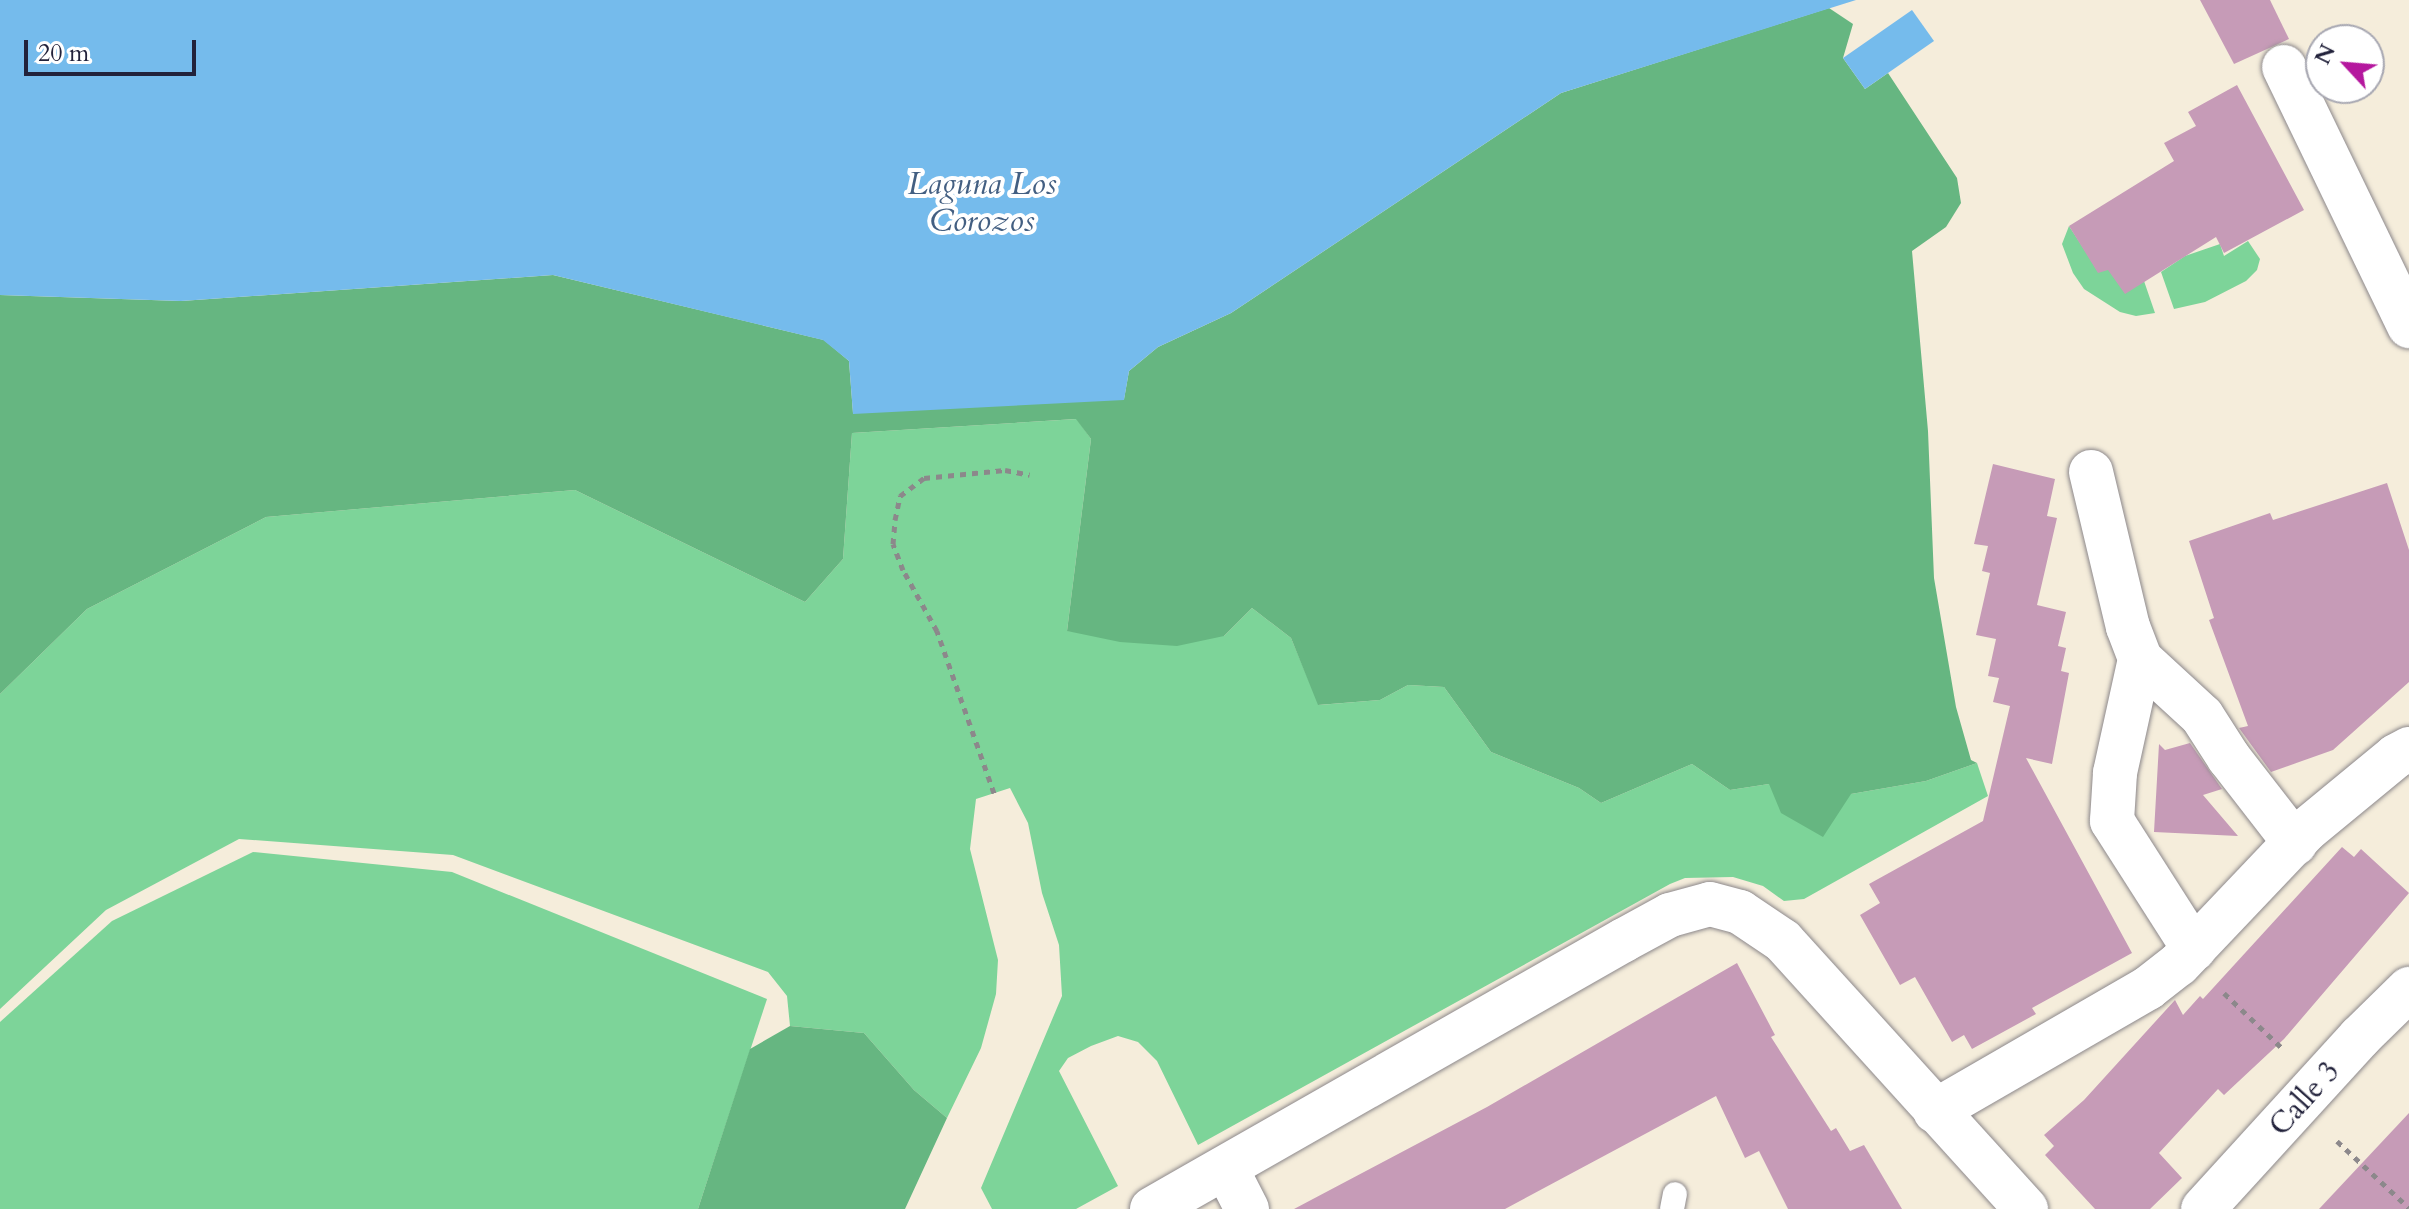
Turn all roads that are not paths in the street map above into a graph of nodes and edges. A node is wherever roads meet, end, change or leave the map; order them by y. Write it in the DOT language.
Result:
graph roads {
  1 [pos="2284,67"];
  2 [pos="2409,326"];
  3 [pos="2091,472"];
  4 [pos="2140,659"];
  5 [pos="2405,761"];
  6 [pos="2295,843"];
  7 [pos="2194,949"];
  8 [pos="2409,989"];
  9 [pos="1935,1111"];
  10 [pos="1226,1168"];
  11 [pos="1152,1209"];
  12 [pos="1247,1209"];
  13 [pos="2026,1209"];
  14 [pos="2203,1209"];
  1 -- 2 [label="street"];
  3 -- 4 [label="street"];
  4 -- 6 [label="street"];
  4 -- 7 [label="street"];
  5 -- 6 [label="street"];
  6 -- 7 [label="street"];
  7 -- 9 [label="street"];
  8 -- 14 [label="street, Calle 3"];
  9 -- 10 [label="street"];
  9 -- 13 [label="street"];
  10 -- 11 [label="street"];
  10 -- 12 [label="street"];
}
